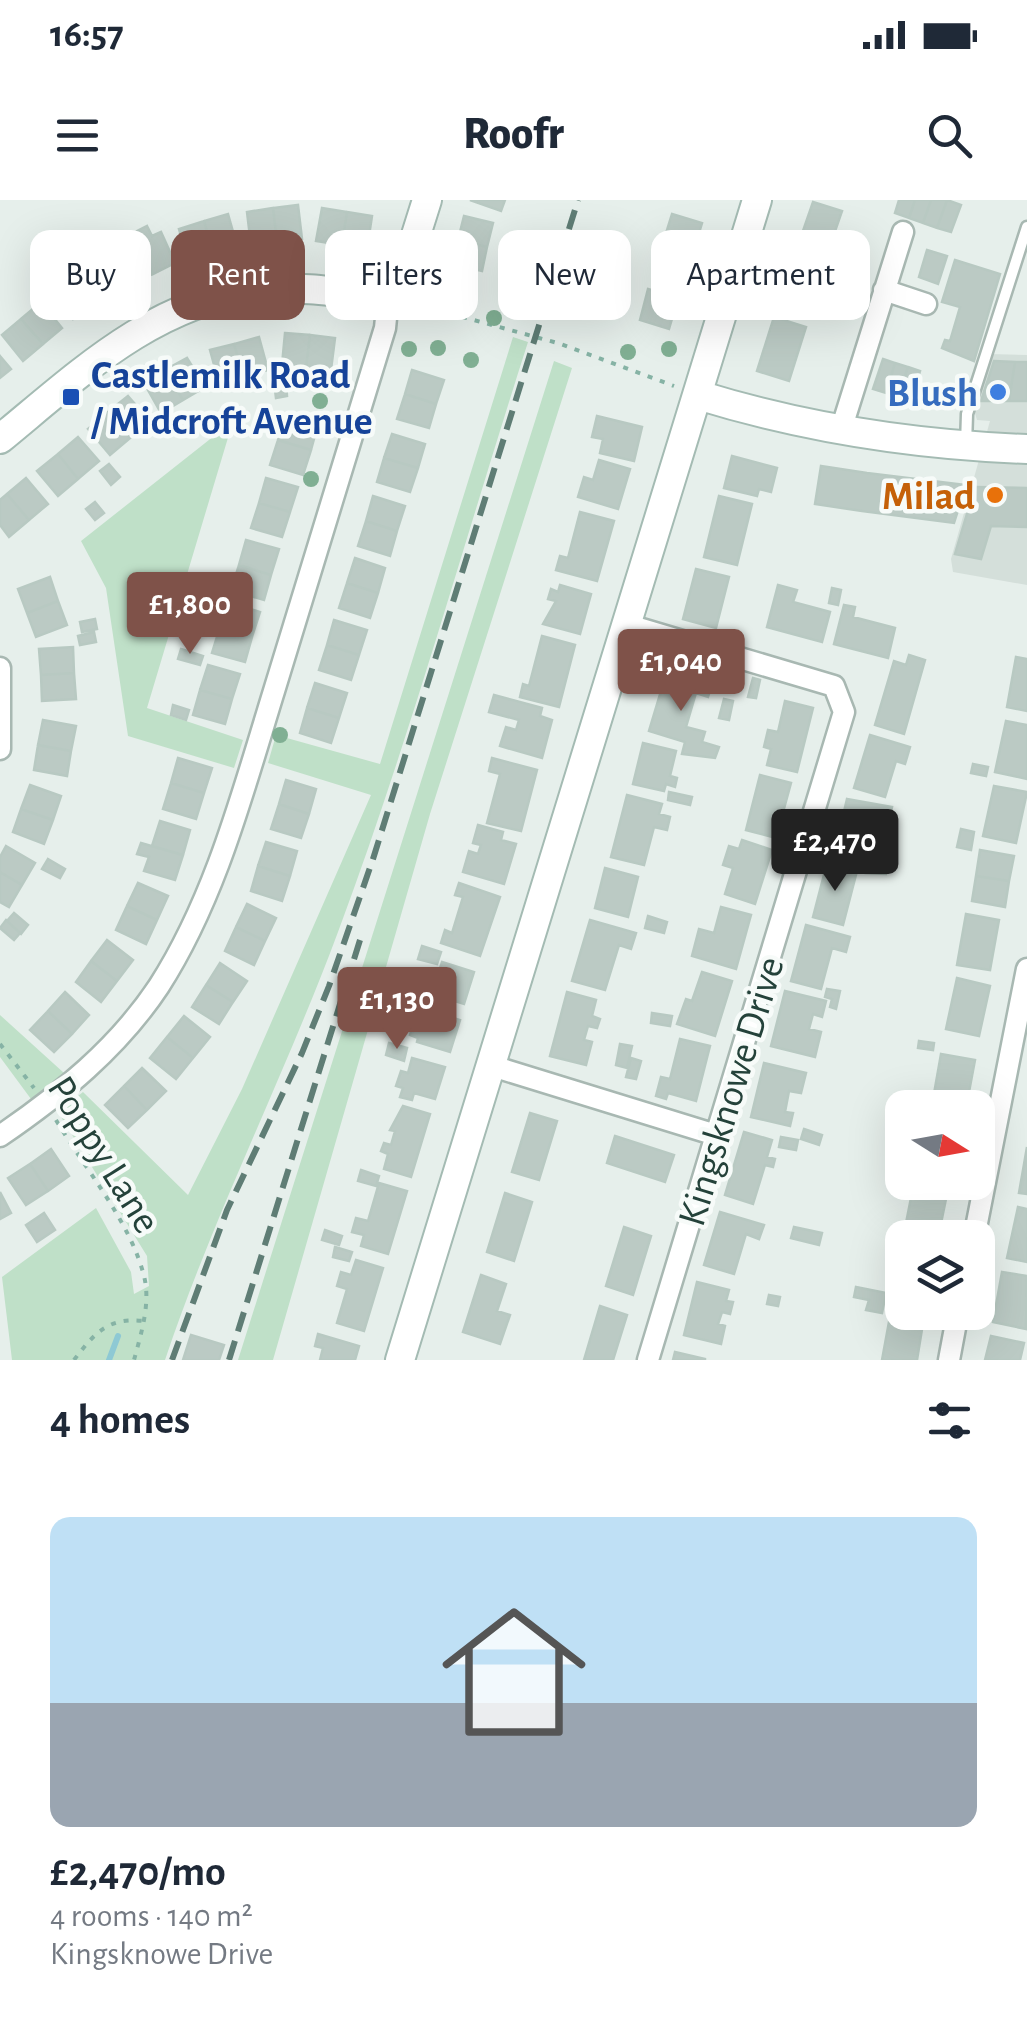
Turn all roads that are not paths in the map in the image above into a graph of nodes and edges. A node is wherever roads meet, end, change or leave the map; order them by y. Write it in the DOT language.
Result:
graph roads {
  1 [pos="427,200"];
  2 [pos="757,200"];
  3 [pos="1027,227"];
  4 [pos="418,230"];
  5 [pos="903,232"];
  6 [pos="325,290"];
  7 [pos="884,290"];
  8 [pos="926,304"];
  9 [pos="386,320"];
  10 [pos="698,395"];
  11 [pos="841,430"];
  12 [pos="0,439"];
  13 [pos="966,446"];
  14 [pos="1027,449"];
  15 [pos="625,624"];
  16 [pos="0,668"];
  17 [pos="0,749"];
  18 [pos="1027,968"];
  19 [pos="490,1065"];
  20 [pos="0,1136"];
  21 [pos="716,1136"];
  22 [pos="978,1220"];
  23 [pos="955,1330"];
  24 [pos="400,1360"];
  25 [pos="648,1360"];
  26 [pos="949,1360"];
  1 -- 4 [label="main road"];
  2 -- 10 [label="main road"];
  3 -- 13 [label="lane"];
  5 -- 7 [label="street"];
  6 -- 12 [label="main road"];
  7 -- 8 [label="street"];
  7 -- 11 [label="street"];
  9 -- 20 [label="street"];
  10 -- 11 [label="main road"];
  10 -- 15 [label="main road"];
  11 -- 13 [label="main road"];
  13 -- 14 [label="main road"];
  15 -- 19 [label="main road"];
  15 -- 21 [label="street, Kingsknowe Drive"];
  16 -- 17 [label="street"];
  18 -- 22 [label="street"];
  19 -- 21 [label="street"];
  19 -- 24 [label="main road"];
  21 -- 25 [label="street, Kingsknowe Drive"];
  23 -- 26 [label="street"];
}
